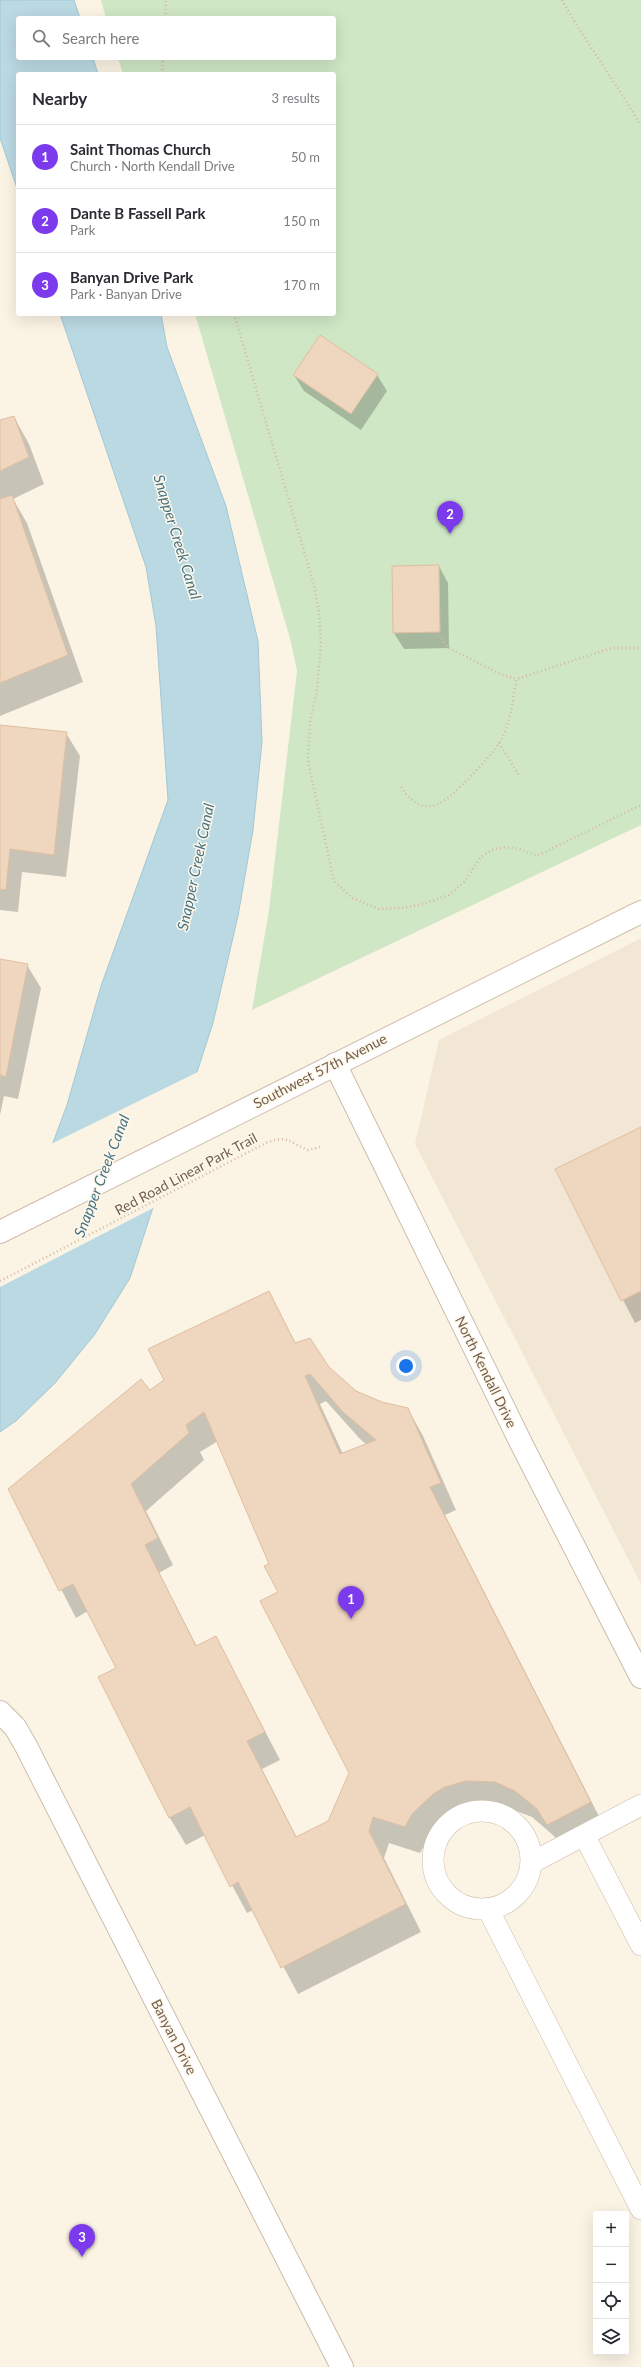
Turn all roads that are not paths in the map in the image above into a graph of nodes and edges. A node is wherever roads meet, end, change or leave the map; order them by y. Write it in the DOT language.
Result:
graph roads {
  1 [pos="641,912"];
  2 [pos="335,1064"];
  3 [pos="0,1232"];
  4 [pos="641,1677"];
  5 [pos="0,1712"];
  6 [pos="641,1805"];
  7 [pos="584,1835"];
  8 [pos="531,1863"];
  9 [pos="488,1909"];
  10 [pos="641,1945"];
  11 [pos="641,2208"];
  12 [pos="342,2367"];
  1 -- 2 [label="street, Southwest 57th Avenue"];
  2 -- 3 [label="street, Southwest 57th Avenue"];
  2 -- 4 [label="street, North Kendall Drive"];
  5 -- 12 [label="street, Banyan Drive"];
  6 -- 7 [label="lane"];
  7 -- 8 [label="lane"];
  7 -- 10 [label="lane"];
  8 -- 9 [label="lane"];
  8 -- 9 [label="lane"];
  9 -- 11 [label="lane"];
}
